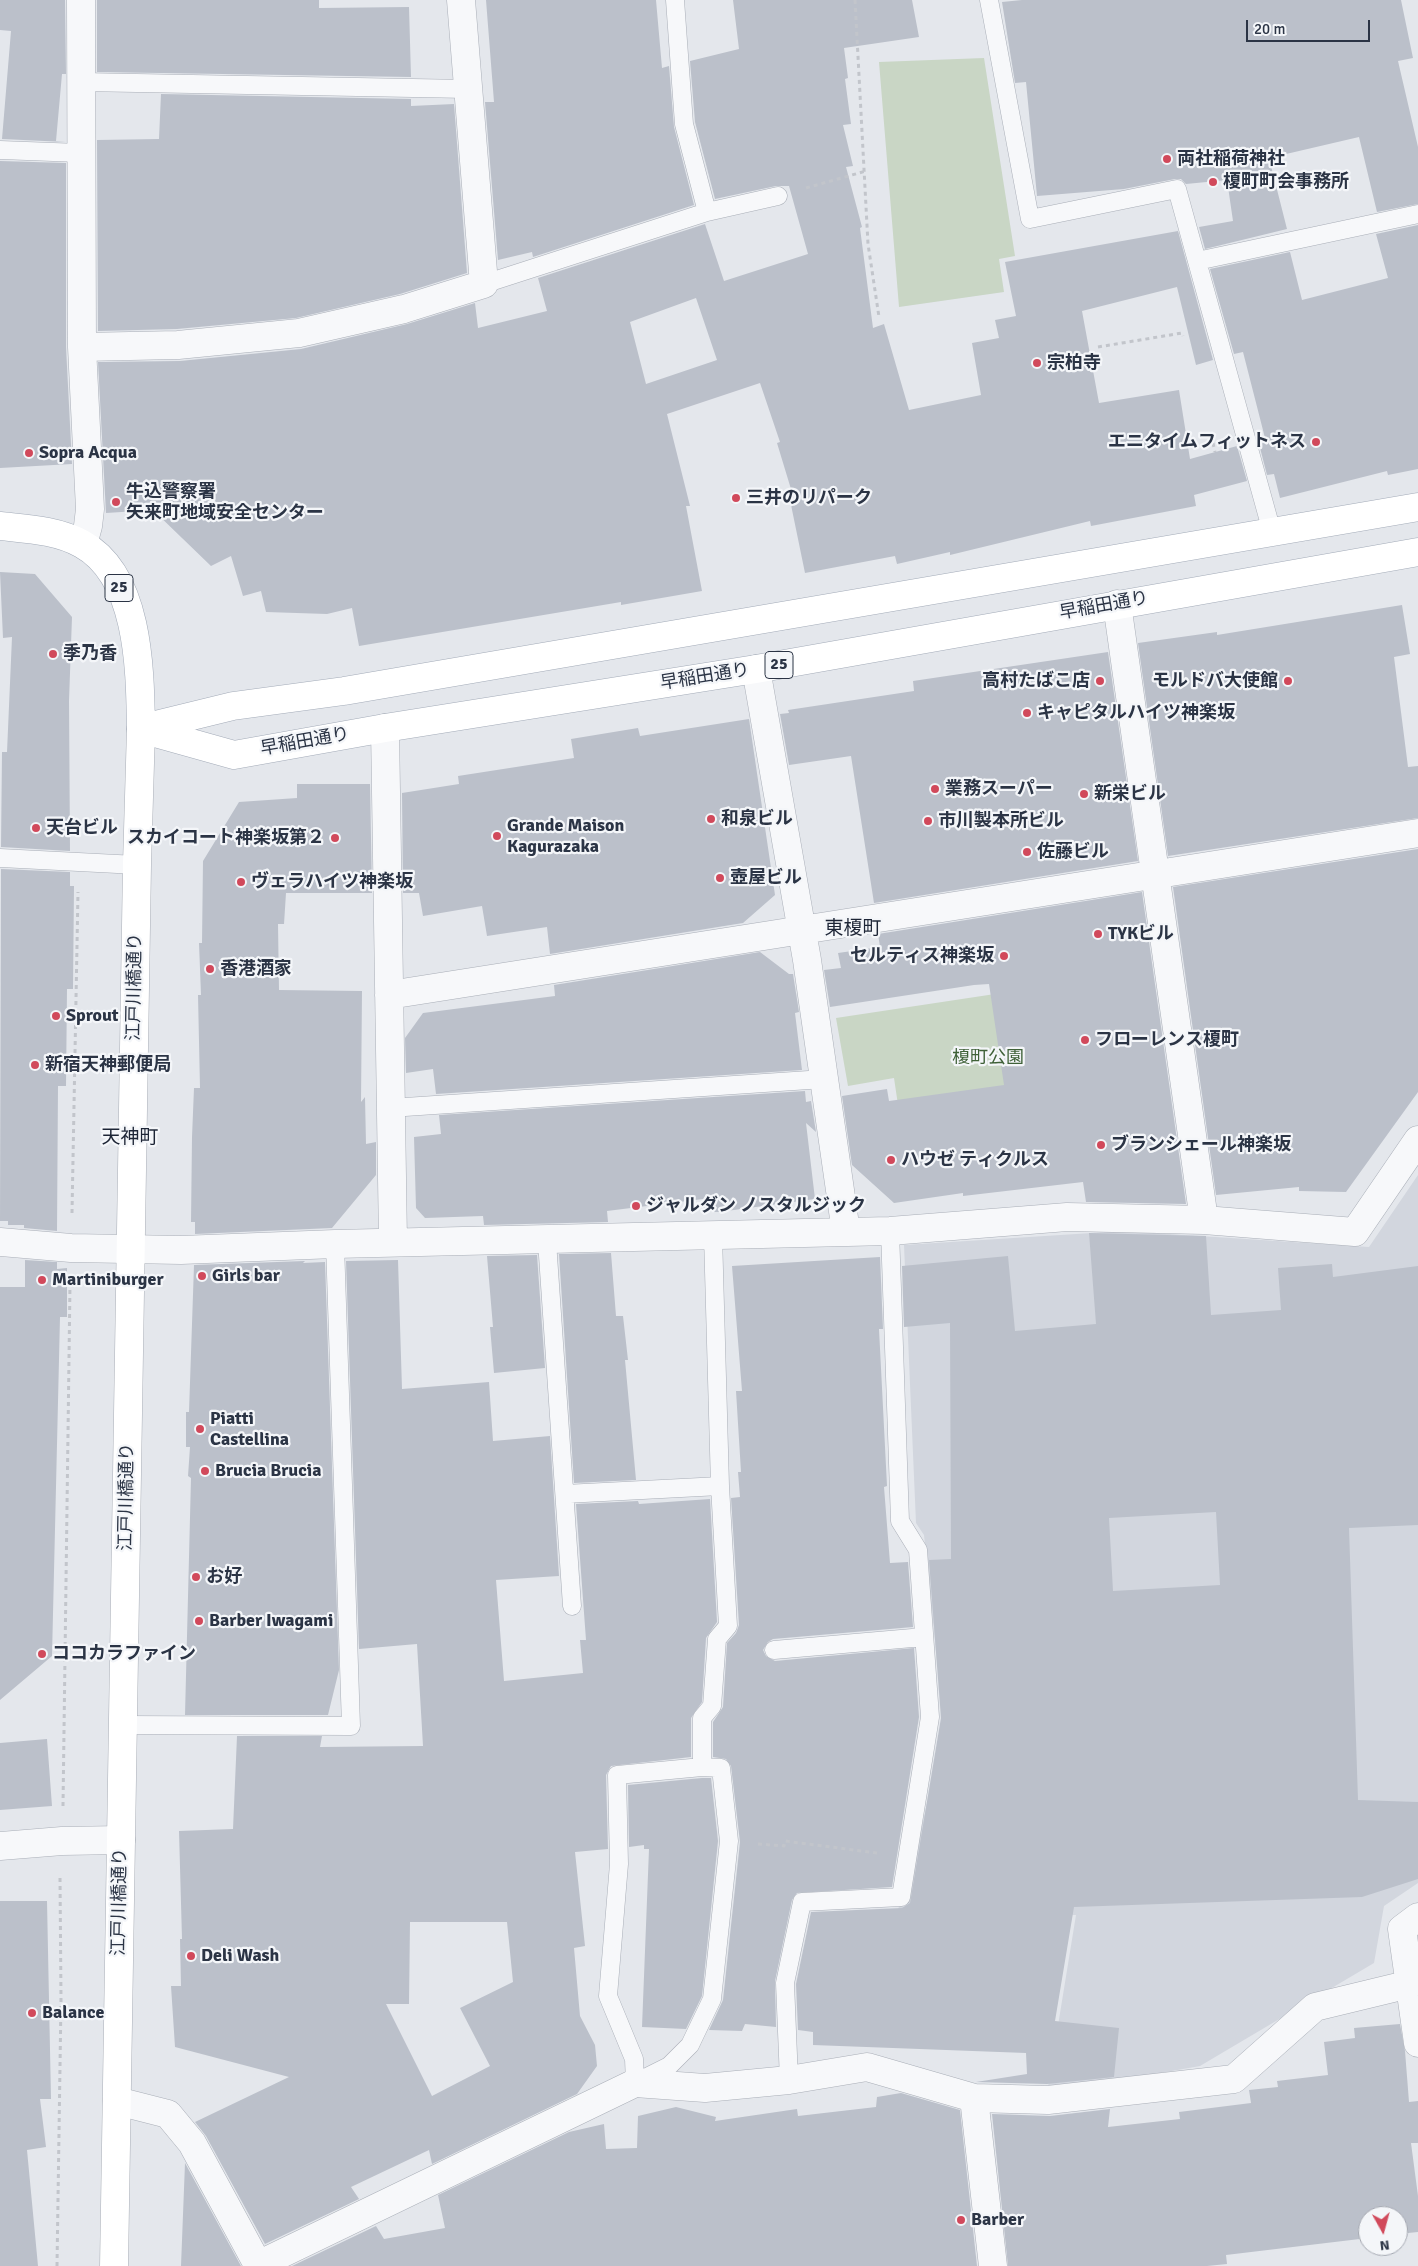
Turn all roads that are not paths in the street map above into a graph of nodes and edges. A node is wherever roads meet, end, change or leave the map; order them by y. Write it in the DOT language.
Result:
graph roads {
  1 [pos="81,0"];
  2 [pos="461,0"];
  3 [pos="675,0"];
  4 [pos="989,0"];
  5 [pos="81,82"];
  6 [pos="468,89"];
  7 [pos="0,150"];
  8 [pos="80,153"];
  9 [pos="778,196"];
  10 [pos="706,212"];
  11 [pos="1418,214"];
  12 [pos="1197,261"];
  13 [pos="484,284"];
  14 [pos="82,347"];
  15 [pos="1418,507"];
  16 [pos="0,526"];
  17 [pos="1272,532"];
  18 [pos="83,544"];
  19 [pos="1418,555"];
  20 [pos="1117,604"];
  21 [pos="756,669"];
  22 [pos="141,728"];
  23 [pos="386,728"];
  24 [pos="1418,832"];
  25 [pos="0,858"];
  26 [pos="137,865"];
  27 [pos="1155,874"];
  28 [pos="802,930"];
  29 [pos="389,995"];
  30 [pos="824,1079"];
  31 [pos="390,1108"];
  32 [pos="1418,1140"];
  33 [pos="1204,1220"];
  34 [pos="890,1231"];
  35 [pos="846,1232"];
  36 [pos="713,1235"];
  37 [pos="547,1241"];
  38 [pos="0,1242"];
  39 [pos="393,1242"];
  40 [pos="335,1244"];
  41 [pos="130,1250"];
  42 [pos="720,1486"];
  43 [pos="565,1494"];
  44 [pos="572,1606"];
  45 [pos="924,1637"];
  46 [pos="774,1650"];
  47 [pos="123,1724"];
  48 [pos="702,1767"];
  49 [pos="121,1840"];
  50 [pos="0,1846"];
  51 [pos="1418,1917"];
  52 [pos="1410,1984"];
  53 [pos="1418,2043"];
  54 [pos="789,2080"];
  55 [pos="635,2083"];
  56 [pos="974,2098"];
  57 [pos="117,2101"];
  58 [pos="114,2266"];
  59 [pos="258,2266"];
  60 [pos="993,2266"];
  1 -- 5 [label="street"];
  2 -- 6 [label="street"];
  3 -- 10 [label="lane"];
  4 -- 12 [label="lane"];
  5 -- 6 [label="lane"];
  5 -- 8 [label="street"];
  6 -- 13 [label="street"];
  7 -- 8 [label="lane"];
  8 -- 14 [label="street"];
  9 -- 10 [label="lane"];
  10 -- 13 [label="lane"];
  11 -- 12 [label="lane"];
  12 -- 17 [label="lane"];
  13 -- 14 [label="street"];
  14 -- 18 [label="street"];
  15 -- 17 [label="main road"];
  16 -- 18 [label="main road, 25"];
  17 -- 22 [label="main road"];
  18 -- 22 [label="main road, 25"];
  19 -- 20 [label="main road, 早稲田通り / 25"];
  20 -- 21 [label="main road, 早稲田通り / 25"];
  20 -- 27 [label="street"];
  21 -- 23 [label="main road, 早稲田通り / 25"];
  21 -- 28 [label="street"];
  22 -- 23 [label="main road, 早稲田通り / 25"];
  22 -- 26 [label="main road, 江戸川橋通り"];
  23 -- 29 [label="street"];
  24 -- 27 [label="street"];
  25 -- 26 [label="lane"];
  26 -- 41 [label="main road, 江戸川橋通り"];
  27 -- 28 [label="street"];
  27 -- 33 [label="street"];
  28 -- 29 [label="street"];
  28 -- 30 [label="street"];
  29 -- 31 [label="street"];
  30 -- 31 [label="lane"];
  30 -- 35 [label="street"];
  31 -- 39 [label="street"];
  32 -- 33 [label="street"];
  33 -- 34 [label="street"];
  34 -- 35 [label="street"];
  34 -- 45 [label="lane"];
  35 -- 36 [label="street"];
  36 -- 37 [label="street"];
  36 -- 42 [label="lane"];
  37 -- 39 [label="street"];
  37 -- 43 [label="lane"];
  38 -- 41 [label="street"];
  39 -- 40 [label="street"];
  40 -- 41 [label="street"];
  40 -- 47 [label="lane"];
  41 -- 47 [label="main road, 江戸川橋通り"];
  42 -- 43 [label="lane"];
  42 -- 48 [label="lane"];
  43 -- 44 [label="lane"];
  45 -- 46 [label="lane"];
  45 -- 54 [label="lane"];
  47 -- 49 [label="main road, 江戸川橋通り"];
  48 -- 55 [label="lane"];
  48 -- 55 [label="lane"];
  49 -- 50 [label="street"];
  49 -- 57 [label="main road, 江戸川橋通り"];
  51 -- 52 [label="street"];
  52 -- 53 [label="street"];
  52 -- 56 [label="street"];
  54 -- 55 [label="street"];
  54 -- 56 [label="street"];
  55 -- 59 [label="street"];
  56 -- 60 [label="street"];
  57 -- 58 [label="main road, 江戸川橋通り"];
  57 -- 59 [label="street"];
}
